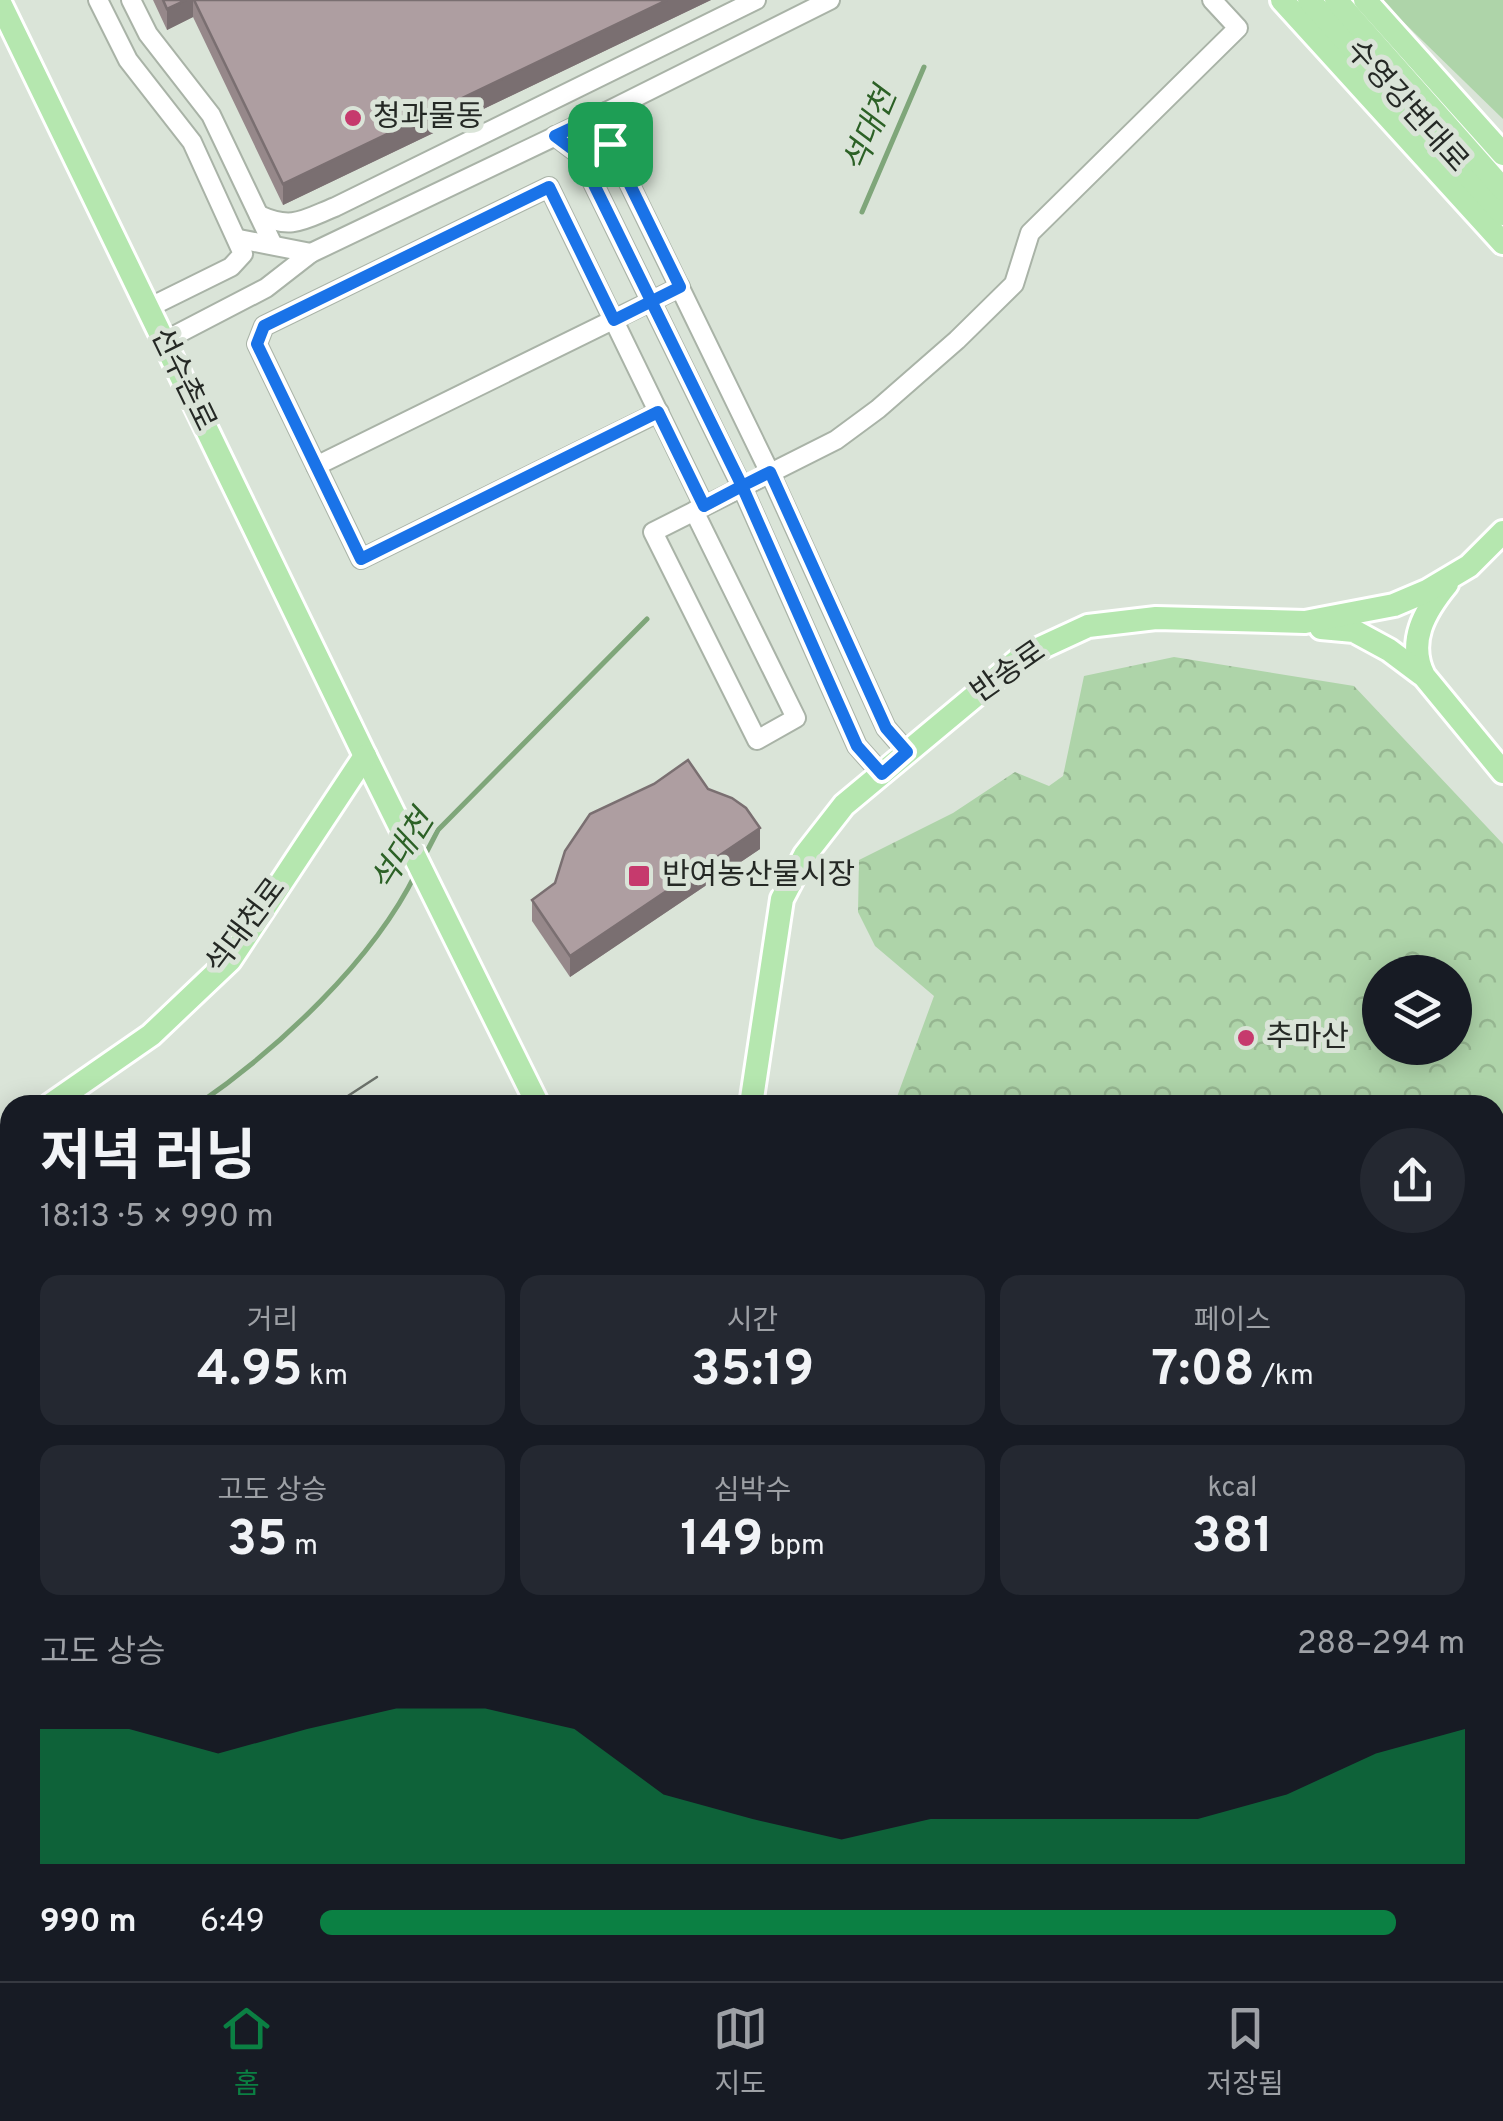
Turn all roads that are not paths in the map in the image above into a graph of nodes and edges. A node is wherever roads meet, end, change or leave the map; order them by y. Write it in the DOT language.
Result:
graph roads {
  1 [pos="98,0"];
  2 [pos="131,0"];
  3 [pos="756,0"];
  4 [pos="830,0"];
  5 [pos="1212,0"];
  6 [pos="1282,0"];
  7 [pos="1308,0"];
  8 [pos="1336,0"];
  9 [pos="1365,0"];
  10 [pos="0,3"];
  11 [pos="606,112"];
  12 [pos="555,136"];
  13 [pos="1503,154"];
  14 [pos="1503,189"];
  15 [pos="1503,214"];
  16 [pos="258,215"];
  17 [pos="238,239"];
  18 [pos="1503,243"];
  19 [pos="273,246"];
  20 [pos="311,253"];
  21 [pos="680,287"];
  22 [pos="651,301"];
  23 [pos="148,308"];
  24 [pos="614,320"];
  25 [pos="164,342"];
  26 [pos="658,412"];
  27 [pos="316,466"];
  28 [pos="770,472"];
  29 [pos="742,486"];
  30 [pos="699,509"];
  31 [pos="1503,532"];
  32 [pos="1503,562"];
  33 [pos="1462,570"];
  34 [pos="1284,623"];
  35 [pos="1424,676"];
  36 [pos="907,752"];
  37 [pos="365,756"];
  38 [pos="1503,772"];
  39 [pos="882,774"];
  40 [pos="64,1095"];
  41 [pos="533,1095"];
  42 [pos="753,1095"];
  1 -- 17 [label="street"];
  2 -- 19 [label="street"];
  3 -- 16 [label="street"];
  4 -- 11 [label="street"];
  5 -- 28 [label="street"];
  6 -- 18 [label="main road"];
  7 -- 15 [label="main road, 수영강변대로"];
  8 -- 14 [label="main road"];
  9 -- 13 [label="main road"];
  10 -- 23 [label="main road, 선수촌로"];
  11 -- 12 [label="street"];
  11 -- 21 [label="street"];
  12 -- 20 [label="street"];
  12 -- 22 [label="street"];
  17 -- 19 [label="street"];
  17 -- 23 [label="street"];
  19 -- 20 [label="street"];
  20 -- 25 [label="street"];
  21 -- 22 [label="street"];
  21 -- 28 [label="street"];
  22 -- 24 [label="street"];
  22 -- 29 [label="street"];
  23 -- 25 [label="main road, 선수촌로"];
  24 -- 26 [label="street"];
  24 -- 27 [label="street"];
  24 -- 27 [label="street"];
  25 -- 37 [label="main road, 선수촌로"];
  26 -- 27 [label="street"];
  26 -- 30 [label="street"];
  28 -- 29 [label="street"];
  28 -- 36 [label="street"];
  29 -- 30 [label="street"];
  29 -- 39 [label="street"];
  30 -- 30 [label="street"];
  31 -- 33 [label="main road, 반송로"];
  32 -- 33 [label="main road"];
  33 -- 34 [label="main road, 반송로"];
  33 -- 35 [label="main road"];
  34 -- 35 [label="main road"];
  34 -- 36 [label="main road, 반송로"];
  35 -- 38 [label="main road"];
  36 -- 39 [label="main road, 반송로"];
  37 -- 40 [label="main road, 석대천로"];
  37 -- 41 [label="main road, 선수촌로"];
  39 -- 42 [label="main road, 반송로"];
}
